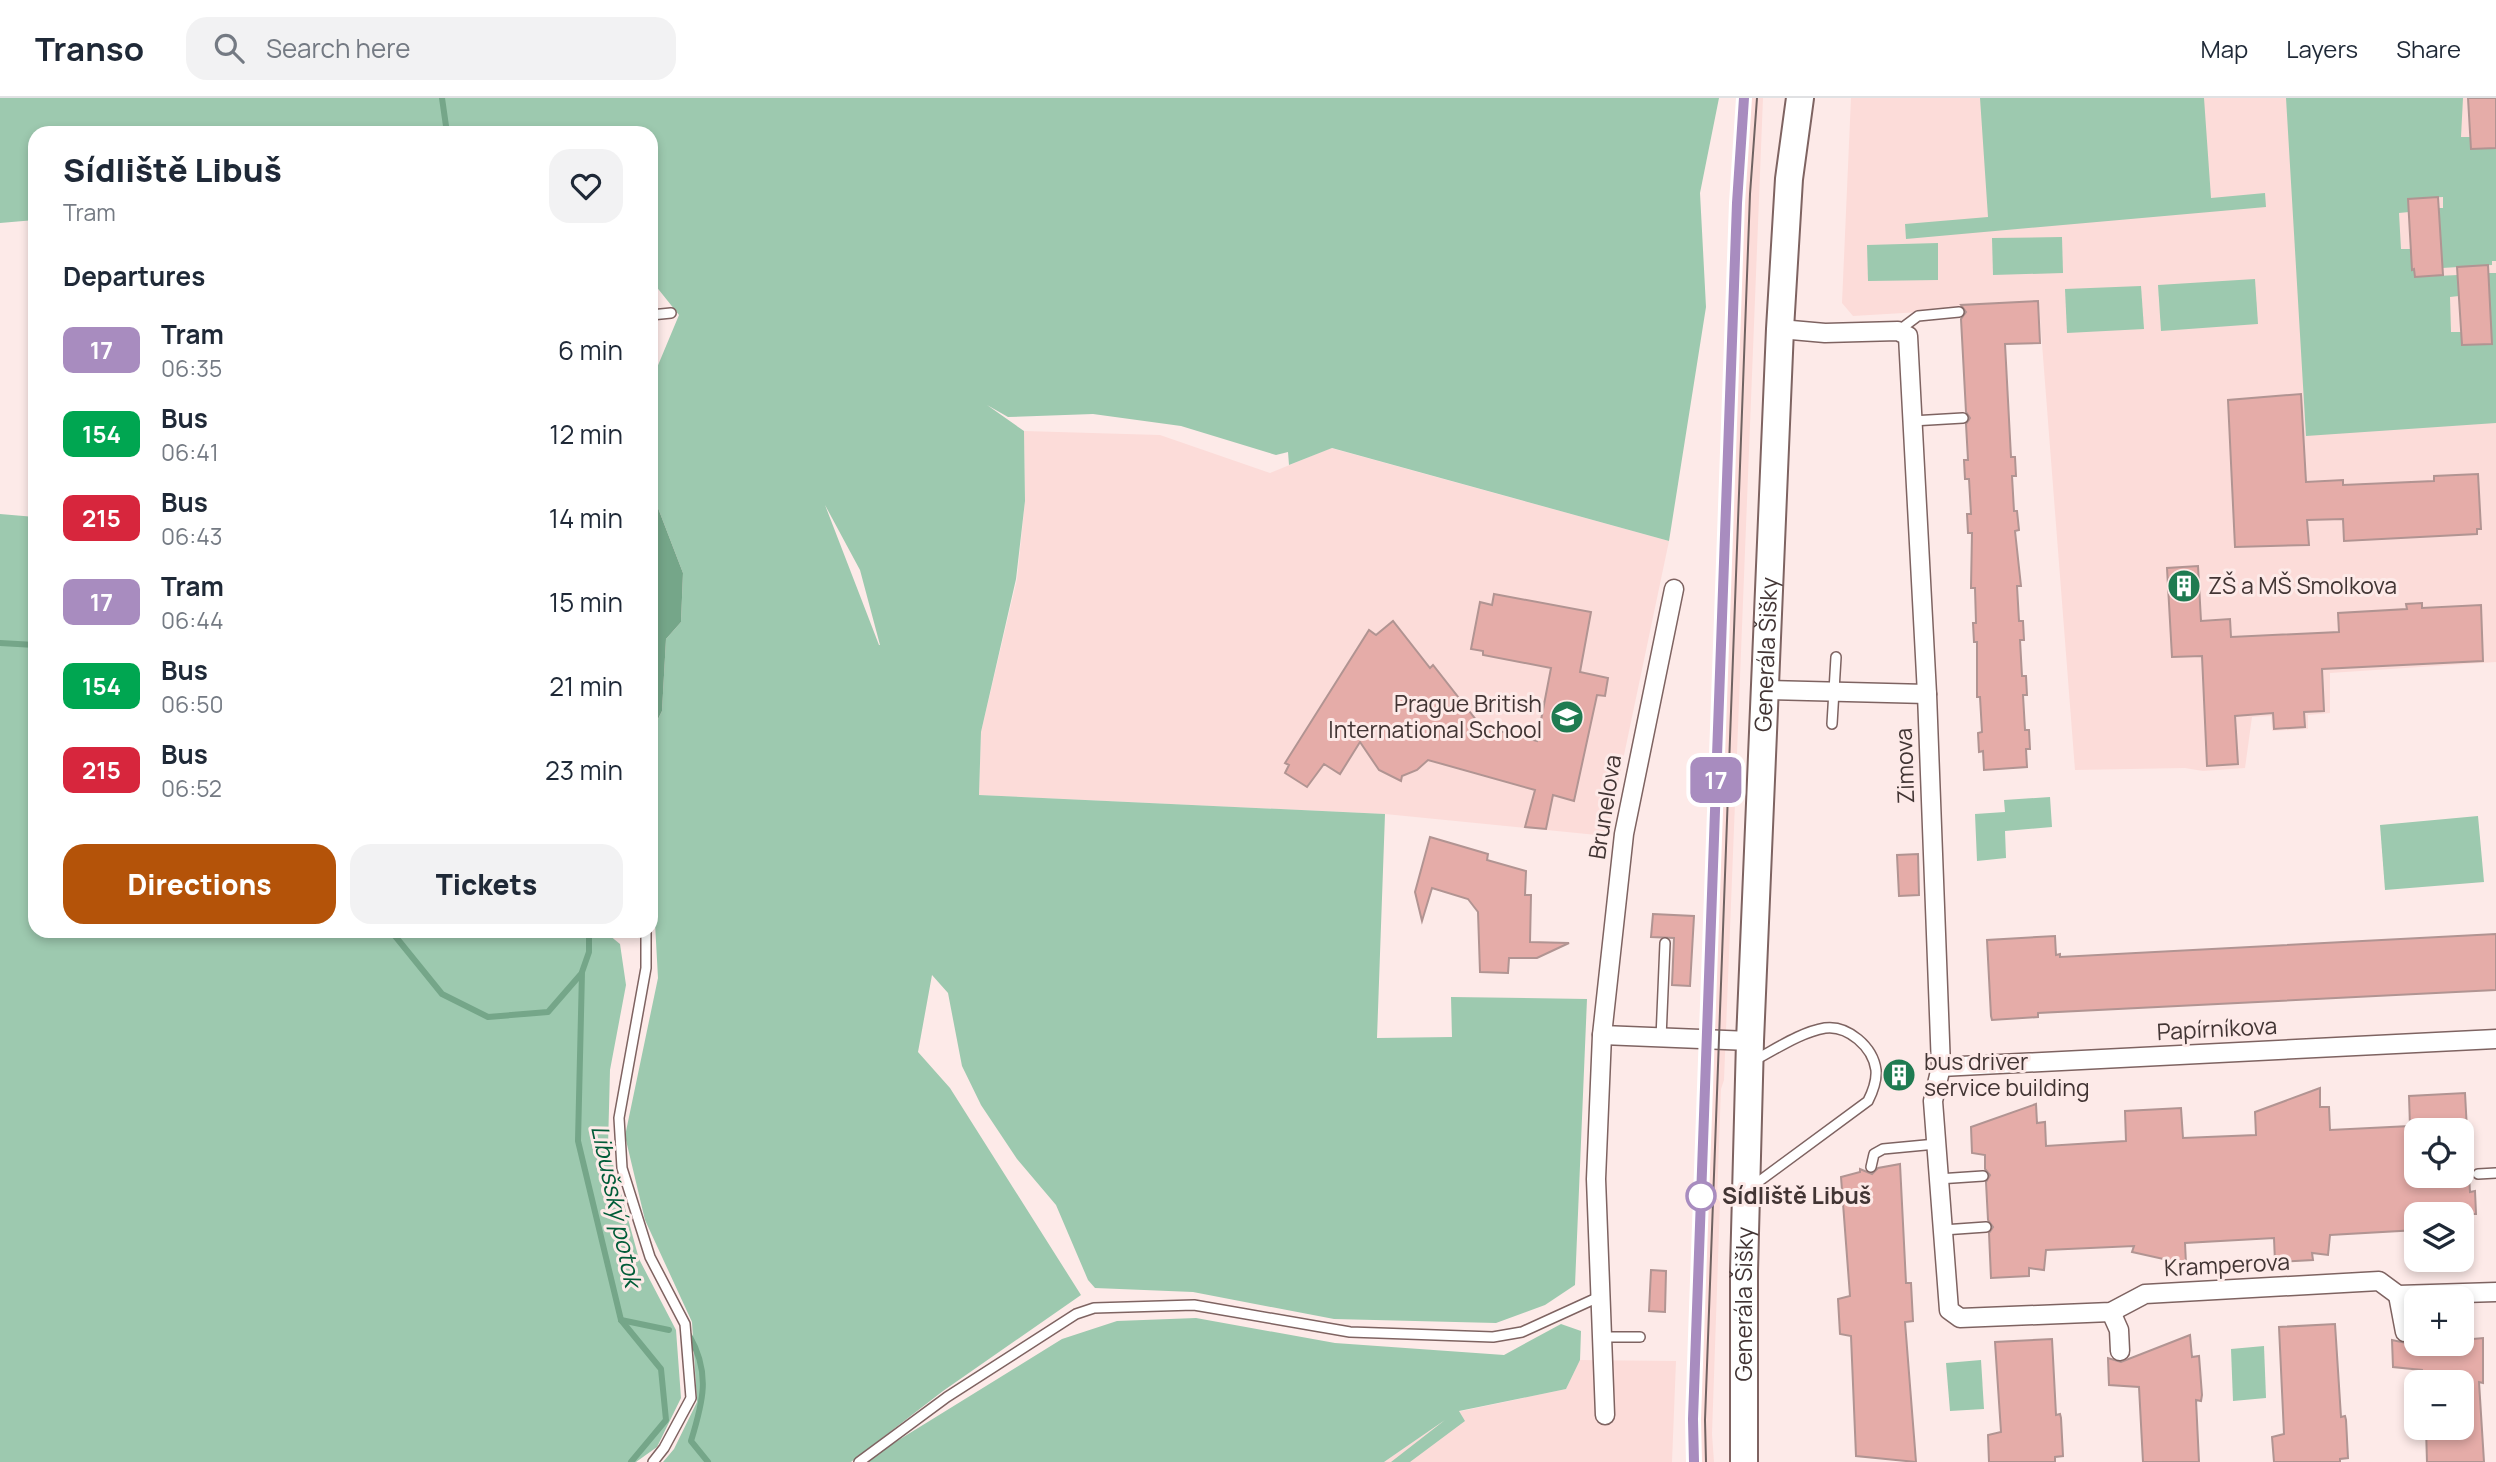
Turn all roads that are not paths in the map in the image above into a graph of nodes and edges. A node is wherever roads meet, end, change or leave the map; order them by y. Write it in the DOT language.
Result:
graph roads {
  1 [pos="1800,98"];
  2 [pos="1959,312"];
  3 [pos="671,313"];
  4 [pos="658,314"];
  5 [pos="1780,329"];
  6 [pos="1898,331"];
  7 [pos="1963,418"];
  8 [pos="1912,421"];
  9 [pos="1674,589"];
  10 [pos="1836,657"];
  11 [pos="1765,690"];
  12 [pos="1834,692"];
  13 [pos="1927,694"];
  14 [pos="1832,724"];
  15 [pos="646,938"];
  16 [pos="1665,943"];
  17 [pos="1602,1035"];
  18 [pos="1661,1038"];
  19 [pos="2496,1038"];
  20 [pos="1750,1052"];
  21 [pos="1941,1067"];
  22 [pos="1936,1144"];
  23 [pos="1871,1167"];
  24 [pos="2496,1172"];
  25 [pos="2478,1174"];
  26 [pos="1983,1176"];
  27 [pos="1938,1179"];
  28 [pos="1747,1191"];
  29 [pos="1986,1227"];
  30 [pos="1943,1230"];
  31 [pos="2496,1292"];
  32 [pos="2398,1295"];
  33 [pos="1601,1296"];
  34 [pos="2111,1312"];
  35 [pos="1960,1318"];
  36 [pos="2404,1327"];
  37 [pos="1602,1337"];
  38 [pos="1640,1337"];
  39 [pos="2120,1351"];
  40 [pos="1605,1415"];
  41 [pos="653,1462"];
  42 [pos="859,1462"];
  43 [pos="1744,1462"];
  1 -- 5 [label="main road, Generála Šišky"];
  2 -- 6 [label="lane"];
  3 -- 4 [label="lane"];
  5 -- 6 [label="street"];
  5 -- 11 [label="main road, Generála Šišky"];
  6 -- 8 [label="street, Zimova"];
  7 -- 8 [label="lane"];
  8 -- 13 [label="street, Zimova"];
  9 -- 17 [label="street, Brunelova"];
  10 -- 12 [label="lane"];
  11 -- 12 [label="street"];
  11 -- 20 [label="main road, Generála Šišky"];
  12 -- 13 [label="street"];
  12 -- 14 [label="lane"];
  13 -- 21 [label="street, Zimova"];
  15 -- 41 [label="lane"];
  16 -- 18 [label="lane"];
  17 -- 18 [label="street"];
  17 -- 33 [label="street, Brunelova"];
  18 -- 20 [label="street"];
  19 -- 21 [label="street, Papírníkova"];
  20 -- 28 [label="main road, Generála Šišky"];
  20 -- 28 [label="lane"];
  21 -- 22 [label="street, Zimova"];
  22 -- 23 [label="lane"];
  22 -- 27 [label="street, Zimova"];
  24 -- 25 [label="lane"];
  26 -- 27 [label="lane"];
  27 -- 30 [label="street, Zimova"];
  28 -- 43 [label="main road, Generála Šišky"];
  29 -- 30 [label="lane"];
  30 -- 35 [label="street, Zimova"];
  31 -- 32 [label="street, Kramperova"];
  32 -- 34 [label="street, Kramperova"];
  32 -- 36 [label="street"];
  33 -- 37 [label="street, Brunelova"];
  33 -- 42 [label="lane"];
  34 -- 35 [label="street, Kramperova"];
  34 -- 39 [label="street"];
  37 -- 38 [label="lane"];
  37 -- 40 [label="street, Brunelova"];
}
